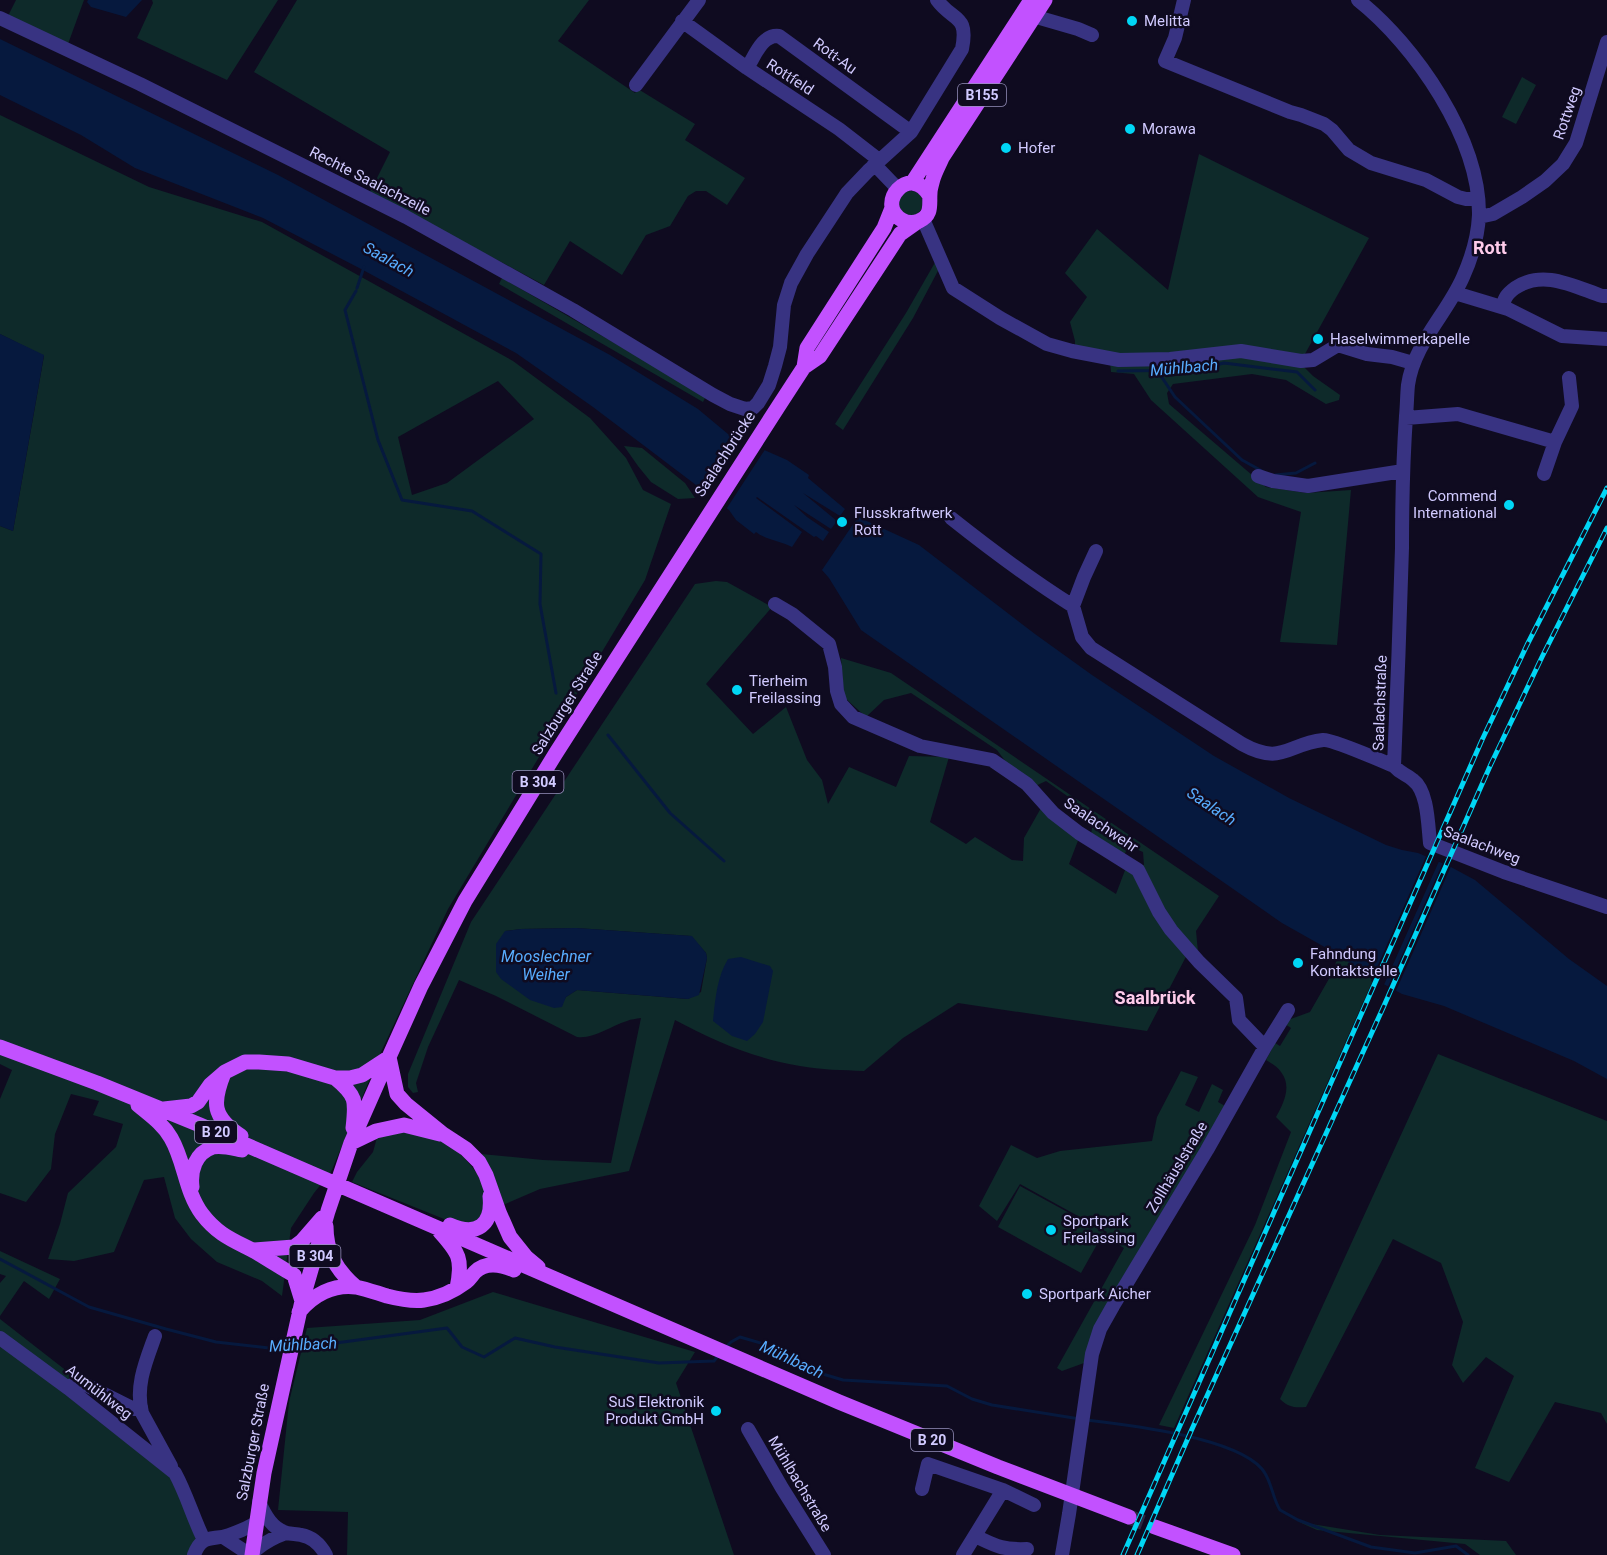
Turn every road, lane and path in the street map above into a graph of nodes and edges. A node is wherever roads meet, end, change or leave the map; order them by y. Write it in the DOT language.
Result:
graph roads {
  1 [pos="699,0"];
  2 [pos="937,0"];
  3 [pos="1045,0"];
  4 [pos="1184,0"];
  5 [pos="1358,0"];
  6 [pos="1033,7"];
  7 [pos="0,18"];
  8 [pos="682,21"];
  9 [pos="1092,35"];
  10 [pos="1607,42"];
  11 [pos="747,68"];
  12 [pos="636,85"];
  13 [pos="911,132"];
  14 [pos="877,162"];
  15 [pos="905,186"];
  16 [pos="930,195"];
  17 [pos="1478,199"];
  18 [pos="892,208"];
  19 [pos="1479,217"];
  20 [pos="920,220"];
  21 [pos="1455,293"];
  22 [pos="1607,296"];
  23 [pos="1502,307"];
  24 [pos="1607,339"];
  25 [pos="1413,363"];
  26 [pos="804,367"];
  27 [pos="1569,378"];
  28 [pos="1406,418"];
  29 [pos="1555,442"];
  30 [pos="1402,469"];
  31 [pos="1544,474"];
  32 [pos="1258,476"];
  33 [pos="951,518"];
  34 [pos="698,530"];
  35 [pos="1096,551"];
  36 [pos="775,604"];
  37 [pos="1073,606"];
  38 [pos="1394,766"];
  39 [pos="1607,907"];
  40 [pos="1288,1010"];
  41 [pos="0,1047"];
  42 [pos="1265,1047"];
  43 [pos="389,1057"];
  44 [pos="225,1072"];
  45 [pos="335,1078"];
  46 [pos="123,1093"];
  47 [pos="161,1109"];
  48 [pos="443,1134"];
  49 [pos="351,1143"];
  50 [pos="271,1156"];
  51 [pos="489,1181"];
  52 [pos="194,1201"];
  53 [pos="327,1211"];
  54 [pos="399,1211"];
  55 [pos="438,1229"];
  56 [pos="253,1250"];
  57 [pos="546,1275"];
  58 [pos="356,1287"];
  59 [pos="457,1288"];
  60 [pos="300,1306"];
  61 [pos="155,1336"];
  62 [pos="0,1338"];
  63 [pos="68,1388"];
  64 [pos="141,1407"];
  65 [pos="748,1429"];
  66 [pos="175,1473"];
  67 [pos="922,1489"];
  68 [pos="1003,1490"];
  69 [pos="259,1502"];
  70 [pos="1034,1505"];
  71 [pos="1129,1517"];
  72 [pos="255,1523"];
  73 [pos="1155,1527"];
  74 [pos="286,1533"];
  75 [pos="975,1536"];
  76 [pos="223,1537"];
  77 [pos="204,1540"];
  78 [pos="1026,1549"];
  79 [pos="250,1554"];
  80 [pos="194,1555"];
  81 [pos="326,1555"];
  82 [pos="824,1555"];
  83 [pos="963,1555"];
  84 [pos="1062,1555"];
  85 [pos="1233,1555"];
  1 -- 8 [label="street"];
  2 -- 13 [label="street, Rechte Saalachzeile"];
  3 -- 6 [label="main road, B155"];
  4 -- 17 [label="street"];
  5 -- 17 [label="street, Saalachstraße"];
  6 -- 9 [label="street"];
  6 -- 15 [label="main road, B155"];
  6 -- 16 [label="main road, B155"];
  7 -- 14 [label="street, Rechte Saalachzeile"];
  8 -- 11 [label="street, Rottfeld"];
  8 -- 12 [label="street"];
  10 -- 19 [label="street, Rottweg"];
  11 -- 13 [label="street, Rott-Au"];
  11 -- 14 [label="street, Rottfeld"];
  13 -- 14 [label="street, Rechte Saalachzeile"];
  14 -- 15 [label="street, Rottfeld"];
  15 -- 16 [label="main road"];
  15 -- 18 [label="main road"];
  16 -- 20 [label="main road"];
  17 -- 19 [label="street, Saalachstraße"];
  18 -- 20 [label="main road"];
  18 -- 26 [label="main road"];
  19 -- 21 [label="street, Saalachstraße"];
  20 -- 25 [label="street"];
  20 -- 26 [label="main road"];
  21 -- 23 [label="street"];
  21 -- 25 [label="street, Saalachstraße"];
  22 -- 23 [label="street"];
  23 -- 24 [label="street"];
  25 -- 28 [label="street, Saalachstraße"];
  26 -- 34 [label="main road, Saalachbrücke / B 304"];
  27 -- 29 [label="street"];
  28 -- 29 [label="street"];
  28 -- 30 [label="street, Saalachstraße"];
  29 -- 31 [label="street"];
  30 -- 32 [label="street"];
  30 -- 38 [label="street, Saalachstraße"];
  33 -- 37 [label="street"];
  34 -- 43 [label="main road, Salzburger Straße / B 304"];
  35 -- 37 [label="street"];
  36 -- 42 [label="street, Saalachwehr"];
  37 -- 38 [label="street, Saalachstraße"];
  38 -- 39 [label="street, Saalachweg"];
  40 -- 42 [label="street, Zollhäuslstraße"];
  41 -- 46 [label="main road, B 20"];
  42 -- 84 [label="street, Zollhäuslstraße"];
  43 -- 45 [label="main road"];
  43 -- 48 [label="main road"];
  43 -- 49 [label="main road, B 304"];
  44 -- 45 [label="main road"];
  44 -- 47 [label="main road"];
  44 -- 50 [label="main road"];
  45 -- 49 [label="main road"];
  46 -- 47 [label="main road, B 20"];
  46 -- 52 [label="main road"];
  47 -- 50 [label="main road, B 20"];
  48 -- 49 [label="main road"];
  48 -- 51 [label="main road"];
  49 -- 53 [label="main road, B 304"];
  50 -- 52 [label="main road"];
  50 -- 54 [label="main road, B 20"];
  51 -- 54 [label="main road"];
  51 -- 57 [label="main road"];
  52 -- 56 [label="main road"];
  53 -- 56 [label="main road"];
  53 -- 58 [label="main road"];
  53 -- 60 [label="main road, B 304"];
  54 -- 55 [label="main road, B 20"];
  55 -- 57 [label="main road, B 20"];
  55 -- 59 [label="main road"];
  56 -- 60 [label="main road"];
  57 -- 59 [label="main road"];
  57 -- 71 [label="main road, B 20"];
  58 -- 59 [label="main road"];
  58 -- 60 [label="main road"];
  60 -- 69 [label="main road, Salzburger Straße"];
  61 -- 64 [label="street, Aumühlweg"];
  62 -- 63 [label="street, Aumühlweg"];
  63 -- 64 [label="street"];
  63 -- 66 [label="street, Aumühlweg"];
  64 -- 66 [label="street, Aumühlweg"];
  65 -- 82 [label="street, Mühlbachstraße"];
  66 -- 77 [label="street, Aumühlweg"];
  67 -- 68 [label="street"];
  68 -- 70 [label="street"];
  68 -- 75 [label="street"];
  69 -- 72 [label="main road, Salzburger Straße"];
  69 -- 74 [label="street"];
  72 -- 76 [label="street"];
  72 -- 79 [label="main road, Salzburger Straße"];
  73 -- 85 [label="main road"];
  74 -- 79 [label="street"];
  74 -- 81 [label="street"];
  75 -- 78 [label="street"];
  75 -- 83 [label="street"];
  76 -- 77 [label="street"];
  76 -- 79 [label="street"];
  77 -- 80 [label="street"];
}
